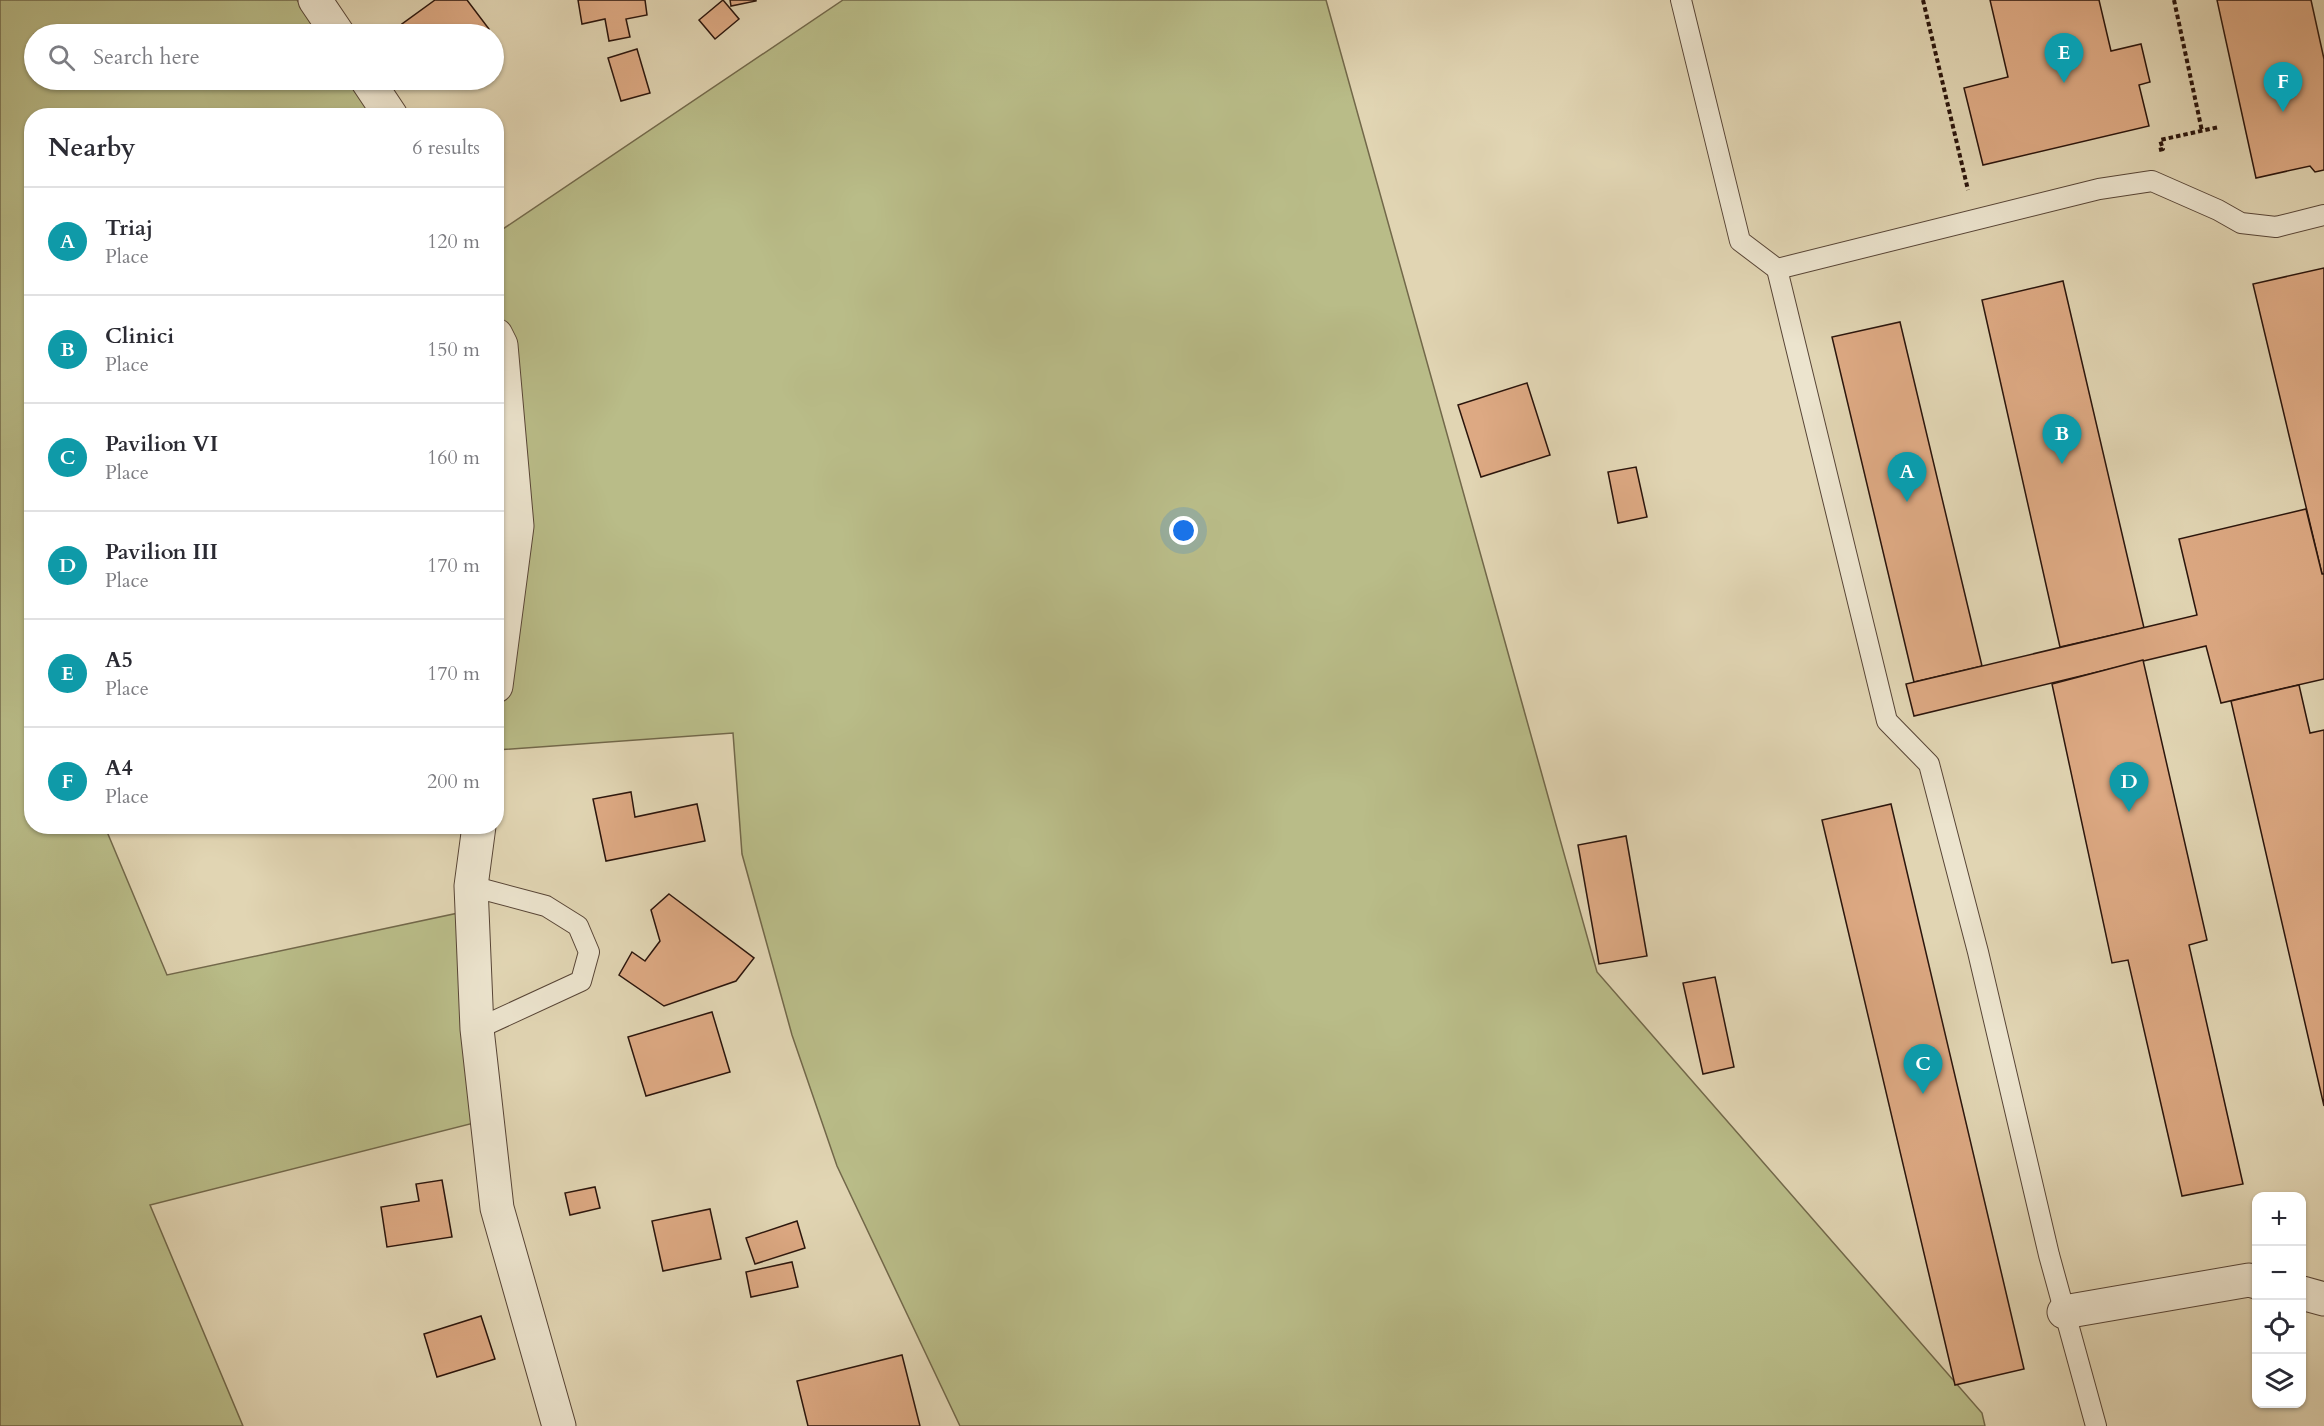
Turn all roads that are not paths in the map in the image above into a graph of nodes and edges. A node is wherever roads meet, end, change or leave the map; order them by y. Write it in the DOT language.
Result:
graph roads {
  1 [pos="315,0"];
  2 [pos="1681,0"];
  3 [pos="331,24"];
  4 [pos="373,90"];
  5 [pos="385,108"];
  6 [pos="2324,215"];
  7 [pos="1777,269"];
  8 [pos="504,379"];
  9 [pos="504,625"];
  10 [pos="478,834"];
  11 [pos="471,886"];
  12 [pos="477,1029"];
  13 [pos="2252,1281"];
  14 [pos="2306,1294"];
  15 [pos="2324,1299"];
  16 [pos="2064,1312"];
  17 [pos="560,1426"];
  18 [pos="2096,1426"];
  1 -- 3 [label="street"];
  2 -- 7 [label="lane"];
  4 -- 5 [label="street"];
  6 -- 7 [label="lane"];
  7 -- 16 [label="lane"];
  8 -- 9 [label="street"];
  10 -- 11 [label="street"];
  11 -- 12 [label="street"];
  11 -- 12 [label="lane"];
  12 -- 17 [label="street"];
  13 -- 16 [label="street"];
  14 -- 15 [label="street"];
  16 -- 18 [label="lane"];
}
